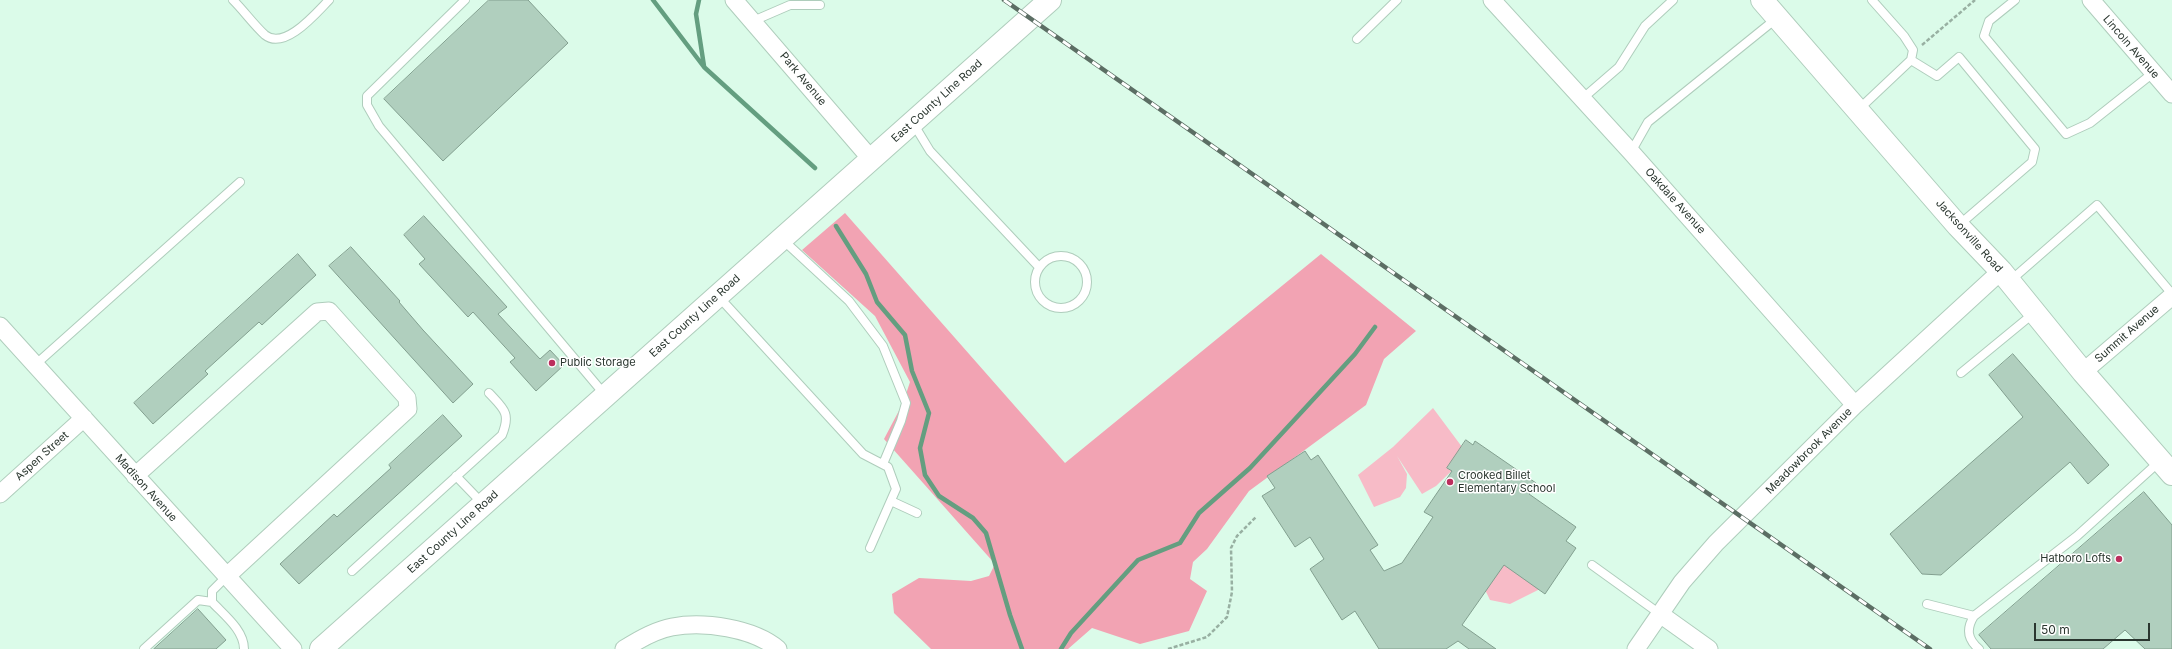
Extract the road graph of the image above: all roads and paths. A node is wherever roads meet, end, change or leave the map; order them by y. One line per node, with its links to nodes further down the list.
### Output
1 (233, 0): 2 (lane)
2 (329, 0)
3 (465, 0): 40 (lane)
4 (734, 0): 16 (street, Park Avenue)
5 (1050, 0): 24 (main road, East County Line Road)
6 (1397, 0): 17 (lane)
7 (1492, 0): 22 (street, Oakdale Avenue)
8 (1673, 0): 22 (lane)
9 (1762, 0): 15 (main road, Jacksonville Road)
10 (1872, 0): 18 (lane)
11 (1975, 0): 18 (path)
12 (2015, 0): 20 (lane)
13 (2091, 0): 20 (street, Lincoln Avenue)
14 (820, 5): 16 (lane)
15 (1777, 17): 23 (main road, Jacksonville Road); 25 (lane)
16 (753, 21): 26 (street, Park Avenue)
17 (1357, 39)
18 (1913, 50): 19 (lane)
19 (1911, 60): 23 (lane); 28 (lane)
20 (2153, 73): 21 (street, Lincoln Avenue)
21 (2172, 94)
22 (1582, 99): 25 (street, Oakdale Avenue)
23 (1858, 110): 28 (main road, Jacksonville Road)
24 (913, 122): 26 (main road, East County Line Road); 30 (lane)
25 (1631, 152): 41 (street, Oakdale Avenue)
26 (871, 159): 29 (main road, East County Line Road)
27 (240, 182): 36 (lane)
28 (1958, 226): 31 (main road, Jacksonville Road)
29 (781, 239): 33 (main road, East County Line Road); 43 (lane)
30 (1039, 267): 30 (lane)
31 (2005, 276): 32 (lane); 34 (main road, Jacksonville Road); 41 (street, Meadowbrook Avenue)
32 (2172, 295): 37 (street, Summit Avenue)
33 (718, 296): 40 (main road, East County Line Road); 43 (lane)
34 (2034, 313): 37 (main road, Jacksonville Road); 38 (lane)
35 (0, 326): 36 (street, Madison Avenue)
36 (35, 365): 42 (street, Madison Avenue)
37 (2083, 372): 44 (main road, Jacksonville Road)
38 (1961, 373)
39 (489, 393): 46 (lane)
40 (605, 396): 49 (main road, East County Line Road)
41 (1855, 405): 58 (street, Meadowbrook Avenue)
42 (84, 418): 45 (street, Madison Avenue); 47 (street, Aspen Street)
43 (883, 464): 48 (lane)
44 (2166, 467): 59 (lane)
45 (135, 476): 55 (street, Madison Avenue); 55 (street)
46 (456, 476): 49 (lane); 54 (lane)
47 (0, 494)
48 (891, 501): 50 (lane); 52 (lane)
49 (483, 504): 63 (main road, East County Line Road)
50 (917, 512)
51 (1256, 517): 66 (path)
52 (870, 548)
53 (1592, 565): 58 (lane)
54 (352, 571)
55 (227, 576): 56 (lane); 62 (street, Madison Avenue)
56 (212, 602): 60 (lane); 61 (lane)
57 (1927, 604): 59 (lane)
58 (1660, 614): 67 (street, Meadowbrook Avenue); 68 (street)
59 (1974, 616): 69 (lane)
60 (144, 649)
61 (244, 649)
62 (292, 649)
63 (321, 649)
64 (624, 649): 65 (street)
65 (778, 649)
66 (1168, 649)
67 (1636, 649)
68 (1710, 649)
69 (1979, 649)

